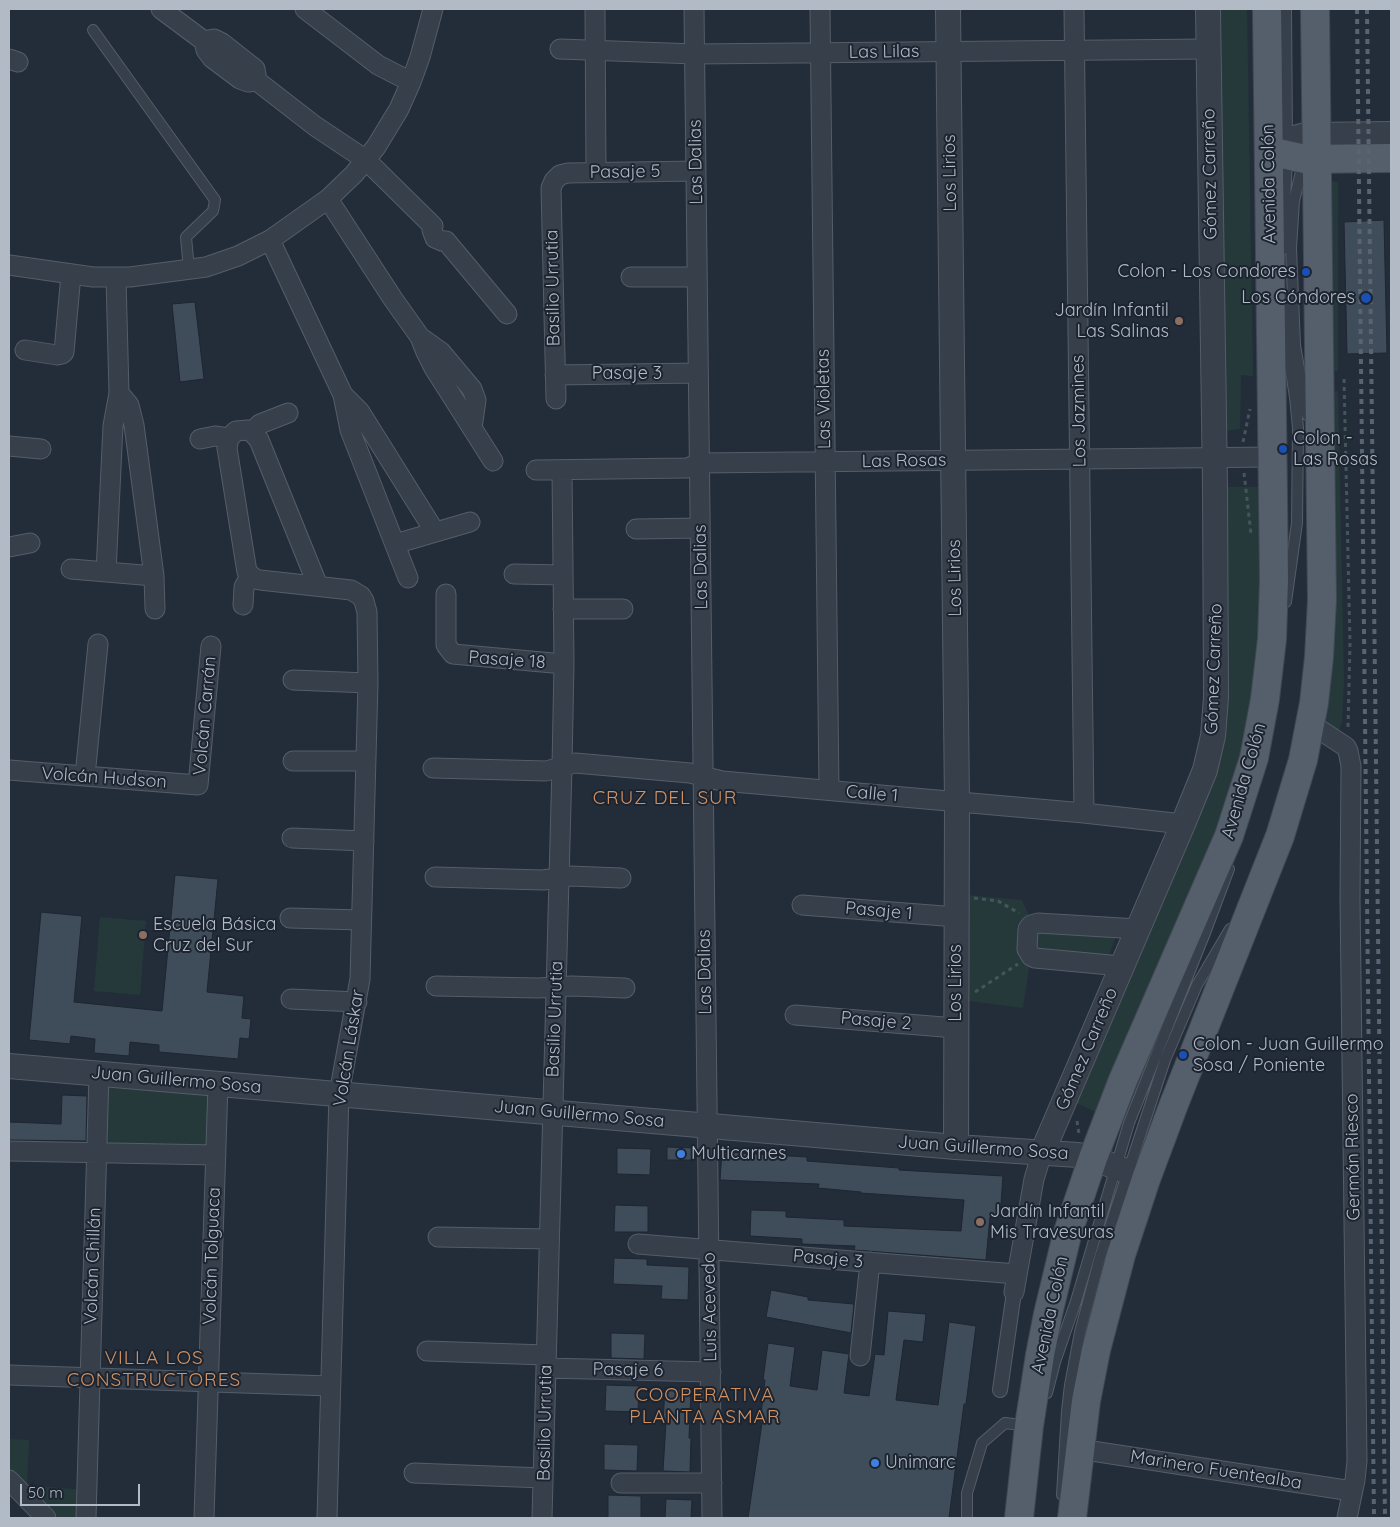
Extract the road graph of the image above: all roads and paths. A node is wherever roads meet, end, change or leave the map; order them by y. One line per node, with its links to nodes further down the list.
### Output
1 (161, 9): 25 (street)
2 (305, 9): 21 (street)
3 (433, 9): 21 (street)
4 (595, 9): 16 (street)
5 (694, 9): 20 (street, Las Dalias)
6 (820, 9): 19 (street, Las Violetas)
7 (948, 9): 18 (street, Los Lirios)
8 (1074, 9): 17 (street, Los Jazmines)
9 (1208, 9): 15 (street, Gómez Carreño)
10 (1267, 9): 23 (main road, Avenida Colón)
11 (1286, 9): 23 (lane)
12 (1315, 9): 23 (main road, Avenida Colón)
13 (93, 30): 32 (lane)
14 (560, 49): 16 (street, Las Lilas)
15 (1209, 49): 17 (street, Las Lilas); 54 (street, Gómez Carreño)
16 (596, 50): 20 (street, Las Lilas); 27 (street)
17 (1075, 50): 18 (street, Las Lilas); 55 (street, Los Jazmines)
18 (949, 51): 19 (street, Las Lilas); 56 (street, Los Lirios)
19 (821, 53): 20 (street, Las Lilas); 58 (street, Las Violetas)
20 (695, 54): 26 (street, Las Dalias)
21 (411, 82): 25 (street)
22 (1391, 134): 23 (street)
23 (1297, 150): 24 (main road); 53 (main road, Avenida Colón); 60 (lane); 84 (lane); 91 (main road, Avenida Colón)
24 (1391, 158)
25 (366, 160): 29 (street); 37 (street)
26 (696, 171): 27 (street, Pasaje 5); 34 (street, Las Dalias)
27 (596, 172): 28 (street, Pasaje 5)
28 (556, 178): 39 (street, Basilio Urrutia)
29 (328, 199): 30 (street); 57 (street)
30 (270, 240): 32 (street); 43 (street)
31 (9, 265): 33 (street)
32 (189, 270): 36 (street)
33 (71, 274): 36 (street); 38 (street)
34 (697, 276): 35 (street); 40 (street, Las Dalias)
35 (631, 277)
36 (116, 278): 42 (street)
37 (507, 314)
38 (25, 350)
39 (555, 374): 40 (street, Pasaje 3); 44 (street, Basilio Urrutia)
40 (698, 374): 59 (street, Las Dalias)
41 (1344, 379): 90 (path)
42 (119, 393): 72 (street); 75 (street)
43 (343, 395): 66 (street); 69 (street)
44 (556, 399)
45 (1251, 404): 52 (path)
46 (288, 413): 47 (street)
47 (252, 432): 48 (street); 78 (street)
48 (229, 438): 49 (street); 76 (street)
49 (200, 439)
50 (9, 446): 51 (street)
51 (41, 449)
52 (1243, 457): 53 (street, Las Rosas); 54 (street, Las Rosas); 67 (path)
53 (1273, 457): 138 (main road, Avenida Colón)
54 (1215, 458): 55 (street, Las Rosas); 103 (street, Gómez Carreño)
55 (1080, 459): 56 (street, Las Rosas); 102 (street, Los Jazmines)
56 (953, 460): 58 (street, Las Rosas); 101 (street, Los Lirios)
57 (493, 461)
58 (825, 462): 59 (street, Las Rosas); 100 (street, Las Violetas)
59 (700, 463): 62 (street, Las Rosas); 64 (street, Las Dalias)
60 (1308, 464)
61 (536, 470): 62 (street, Las Rosas)
62 (562, 470): 74 (street, Basilio Urrutia)
63 (470, 522): 66 (street)
64 (700, 528): 65 (street); 98 (street, Las Dalias)
65 (636, 529)
66 (435, 532): 69 (street)
67 (1251, 538)
68 (30, 543): 70 (street)
69 (395, 544): 77 (street)
70 (9, 547)
71 (71, 569): 72 (street)
72 (106, 572): 75 (street)
73 (514, 574): 74 (street)
74 (563, 575): 83 (street, Basilio Urrutia)
75 (154, 576): 81 (street)
76 (250, 576): 78 (street); 80 (street)
77 (408, 578)
78 (318, 586): 89 (street, Volcán Láskar)
79 (446, 594): 87 (street, Pasaje 18)
80 (244, 605)
81 (155, 608)
82 (623, 608): 83 (street)
83 (563, 609): 87 (street, Basilio Urrutia)
84 (1285, 614)
85 (98, 644): 97 (street)
86 (211, 646): 99 (street, Volcán Carrán)
87 (564, 664): 94 (street, Basilio Urrutia)
88 (293, 680): 89 (street)
89 (368, 683): 93 (street, Volcán Láskar)
90 (1349, 718)
91 (1311, 724): 138 (main road, Avenida Colón); 162 (street, Germán Riesco)
92 (293, 761): 93 (street)
93 (366, 762): 105 (street, Volcán Láskar)
94 (562, 766): 95 (street, Calle 1); 98 (street, Calle 1); 108 (street, Basilio Urrutia)
95 (433, 768)
96 (9, 770): 97 (street, Volcán Hudson)
97 (85, 776): 99 (street, Volcán Hudson)
98 (703, 776): 100 (street, Calle 1); 132 (street, Las Dalias)
99 (198, 785)
100 (829, 790): 101 (street, Calle 1)
101 (957, 801): 102 (street, Calle 1); 111 (street, Los Lirios)
102 (1084, 813): 103 (street, Calle 1)
103 (1183, 824): 115 (street, Gómez Carreño)
104 (292, 838): 105 (street)
105 (364, 841): 114 (street, Volcán Láskar)
106 (1233, 859): 138 (lane)
107 (435, 877): 108 (street)
108 (559, 878): 109 (street); 119 (street, Basilio Urrutia)
109 (621, 878)
110 (802, 905): 111 (street, Pasaje 1)
111 (956, 907): 116 (path); 123 (street, Los Lirios)
112 (1236, 917): 138 (lane)
113 (290, 918): 114 (street)
114 (361, 920): 122 (street, Volcán Láskar)
115 (1138, 929): 116 (street); 117 (street, Gómez Carreño)
116 (1030, 940): 117 (street); 123 (path)
117 (1121, 966): 136 (street, Gómez Carreño)
118 (436, 986): 119 (street)
119 (556, 987): 120 (street); 130 (street, Basilio Urrutia)
120 (626, 988)
121 (291, 999): 122 (street)
122 (357, 1002): 129 (street, Volcán Láskar)
123 (956, 1004): 125 (street, Los Lirios)
124 (795, 1015): 125 (street, Pasaje 2)
125 (956, 1028): 133 (street, Los Lirios)
126 (9, 1066): 127 (street, Juan Guillermo Sosa)
127 (99, 1074): 128 (street, Juan Guillermo Sosa); 135 (street, Volcán Chillán)
128 (218, 1084): 129 (street, Juan Guillermo Sosa); 137 (street, Volcán Tolguaca)
129 (339, 1094): 130 (street, Juan Guillermo Sosa); 152 (street, Volcán Láskar)
130 (552, 1112): 132 (street, Juan Guillermo Sosa); 140 (street, Basilio Urrutia)
131 (1076, 1114): 138 (path)
132 (707, 1125): 133 (street, Juan Guillermo Sosa); 142 (street, Luis Acevedo)
133 (956, 1147): 136 (street, Juan Guillermo Sosa)
134 (9, 1152): 135 (street)
135 (96, 1153): 137 (street); 150 (street, Volcán Chillán)
136 (1042, 1153): 138 (street, Juan Guillermo Sosa); 144 (street, Gómez Carreño)
137 (216, 1155): 151 (street, Volcán Tolguaca)
138 (1112, 1166): 154 (lane); 155 (main road, Avenida Colón); 156 (main road, Avenida Colón); 163 (lane)
139 (438, 1237): 140 (street)
140 (549, 1239): 147 (street, Basilio Urrutia)
141 (638, 1244): 142 (street, Pasaje 3)
142 (709, 1249): 143 (street, Pasaje 3); 148 (street, Luis Acevedo)
143 (870, 1262): 144 (street, Pasaje 3); 146 (street)
144 (1016, 1283): 153 (street)
145 (426, 1351): 147 (street, Pasaje 6)
146 (860, 1356)
147 (546, 1362): 148 (street, Pasaje 6); 158 (street, Basilio Urrutia)
148 (711, 1372): 161 (street, Luis Acevedo)
149 (9, 1375): 150 (street)
150 (90, 1378): 151 (street); 165 (street, Volcán Chillán)
151 (208, 1382): 152 (street); 166 (street, Volcán Tolguaca)
152 (330, 1386): 167 (street, Volcán Láskar)
153 (1000, 1390)
154 (1045, 1402)
155 (1029, 1426): 170 (lane); 171 (main road, Avenida Colón)
156 (1080, 1450): 162 (street, Marinero Fuentealba); 163 (main road, Avenida Colón)
157 (414, 1473): 158 (street)
158 (543, 1478): 168 (street, Basilio Urrutia)
159 (9, 1480): 164 (street)
160 (621, 1483): 161 (street)
161 (712, 1483): 169 (street, Luis Acevedo)
162 (1352, 1491): 172 (street, Germán Riesco)
163 (1066, 1512)
164 (46, 1518)
165 (86, 1518)
166 (204, 1518)
167 (327, 1518)
168 (542, 1518)
169 (712, 1518)
170 (967, 1518)
171 (1019, 1518)
172 (1347, 1518)

